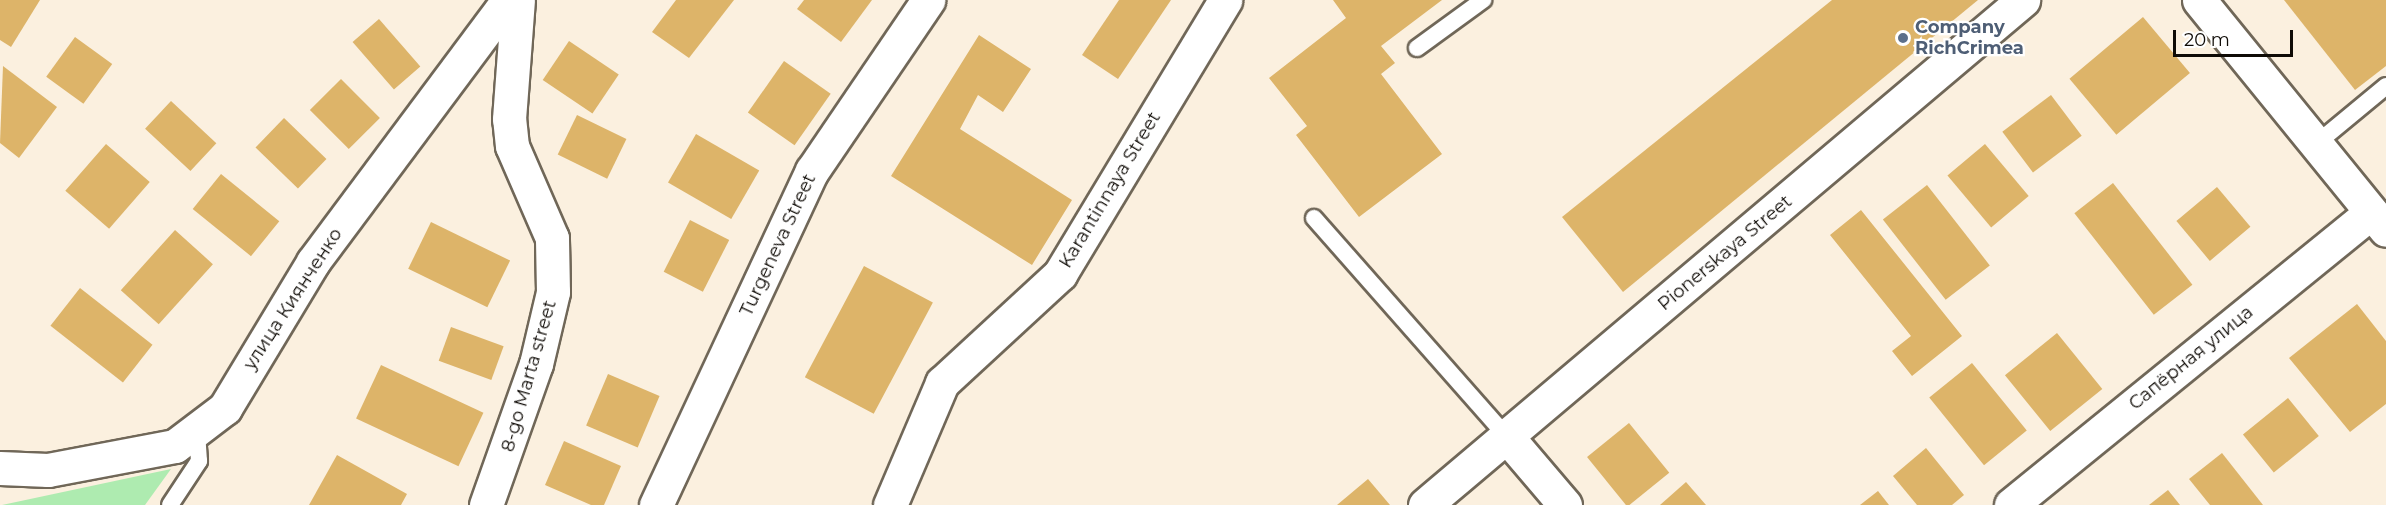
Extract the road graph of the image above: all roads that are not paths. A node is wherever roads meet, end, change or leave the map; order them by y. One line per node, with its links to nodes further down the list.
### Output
1 (508, 0): 13 (street, улица Киянченко)
2 (518, 0): 17 (street, 8-go Marta street)
3 (928, 0): 18 (street, Turgeneva Street)
4 (1225, 0): 19 (street, Karantinnaya Street)
5 (1483, 0): 8 (lane)
6 (2023, 0): 14 (street, Pionerskaya Street)
7 (2199, 0): 10 (street)
8 (1417, 48)
9 (2386, 86): 10 (lane)
10 (2316, 144): 12 (street)
11 (1314, 218): 14 (lane)
12 (2379, 221): 22 (street, Сапёрная улица)
13 (197, 429): 15 (street, улица Киянченко); 16 (lane)
14 (1508, 438): 20 (street, Pionerskaya Street); 21 (street)
15 (0, 468)
16 (170, 505)
17 (486, 505)
18 (656, 505)
19 (890, 505)
20 (1425, 505)
21 (1565, 505)
22 (2011, 505)

